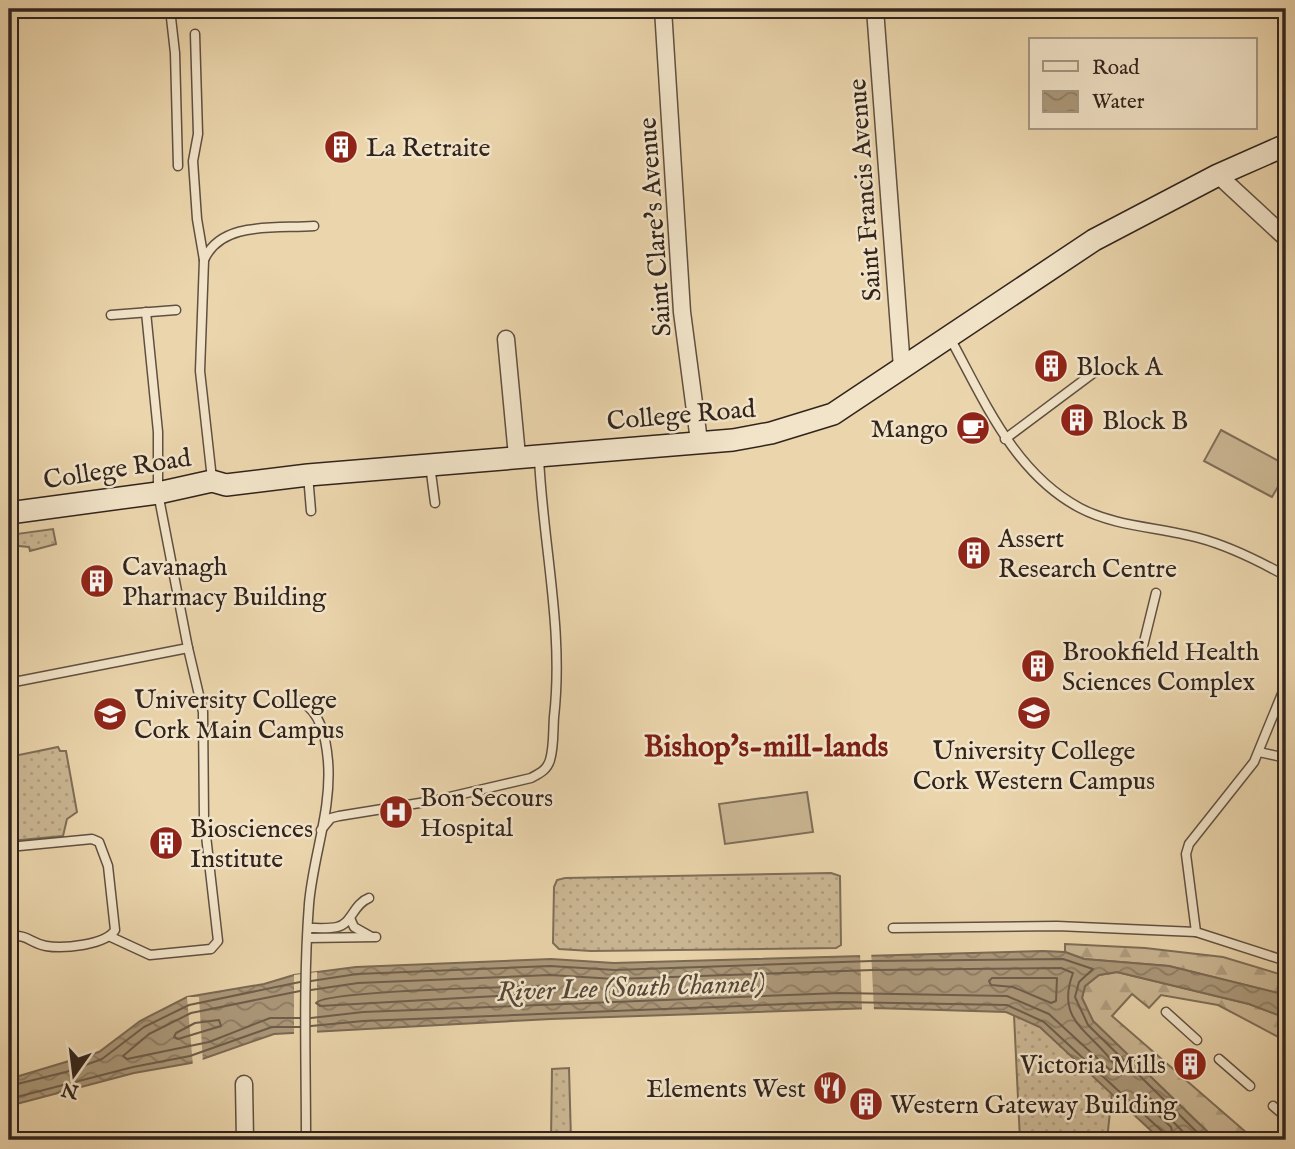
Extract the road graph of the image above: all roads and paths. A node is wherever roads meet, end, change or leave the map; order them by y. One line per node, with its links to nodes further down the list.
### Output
1 (170, 9): 6 (lane)
2 (663, 9): 19 (street, Saint Clare's Avenue)
3 (875, 9): 16 (street, Saint Francis Avenue)
4 (195, 34): 10 (lane)
5 (1286, 145): 7 (street, College Road)
6 (178, 166)
7 (1218, 175): 9 (street); 14 (street, College Road)
8 (314, 226): 10 (lane)
9 (1286, 237)
10 (204, 260): 24 (lane)
11 (176, 310): 12 (lane)
12 (146, 312): 13 (lane); 25 (lane)
13 (110, 315)
14 (950, 338): 16 (street, College Road); 18 (lane)
15 (506, 339): 21 (street)
16 (902, 368): 19 (street, College Road)
17 (1096, 371): 18 (lane)
18 (1005, 439): 29 (lane)
19 (699, 441): 20 (street, College Road)
20 (539, 455): 21 (street, College Road); 38 (lane)
21 (517, 456): 22 (street, College Road)
22 (430, 465): 23 (street, College Road); 26 (lane)
23 (308, 474): 24 (street, College Road); 27 (lane)
24 (212, 481): 25 (street, College Road)
25 (158, 493): 28 (street, College Road); 32 (lane)
26 (435, 503)
27 (311, 511)
28 (9, 513)
29 (1286, 576)
30 (1156, 593): 31 (lane)
31 (1143, 646)
32 (188, 648): 33 (lane); 46 (lane)
33 (9, 683)
34 (1286, 684): 36 (lane)
35 (300, 701): 38 (lane)
36 (1259, 752): 37 (lane); 44 (lane)
37 (1286, 758)
38 (321, 830): 42 (lane)
39 (9, 847): 46 (lane)
40 (369, 898): 41 (lane)
41 (350, 918): 42 (lane); 47 (lane)
42 (308, 928): 47 (lane)
43 (893, 928): 44 (lane)
44 (1196, 932): 48 (lane)
45 (9, 936): 46 (lane)
46 (111, 937)
47 (308, 938): 57 (lane)
48 (1286, 961)
49 (1166, 1012): 50 (lane)
50 (1197, 1040)
51 (1219, 1059): 53 (lane)
52 (244, 1084): 56 (street)
53 (1250, 1086)
54 (1273, 1106): 55 (lane)
55 (1286, 1117)
56 (245, 1140)
57 (306, 1140)

